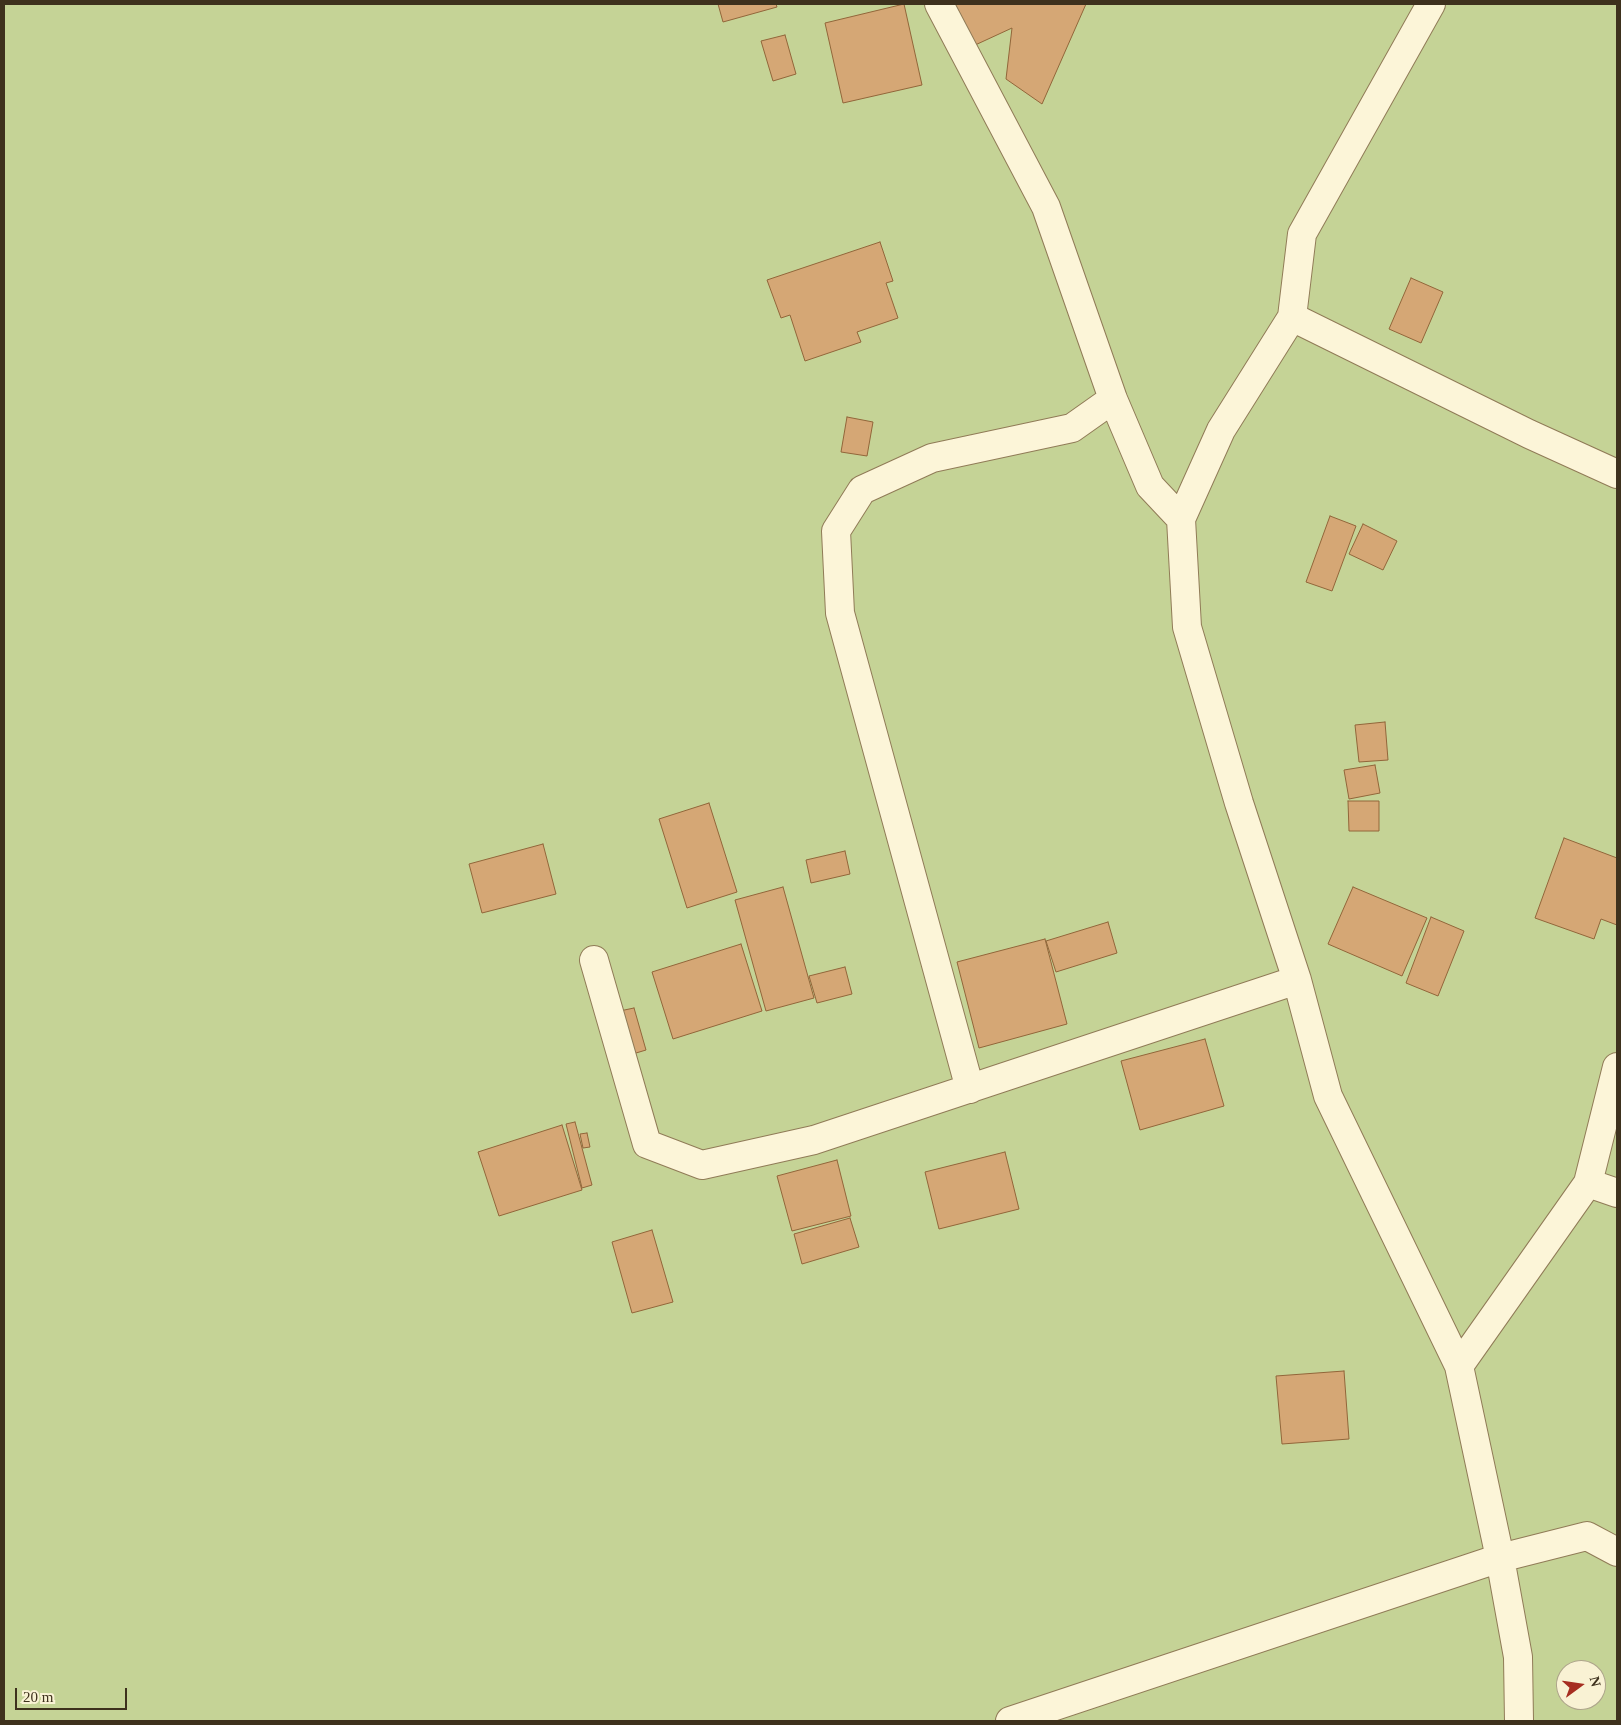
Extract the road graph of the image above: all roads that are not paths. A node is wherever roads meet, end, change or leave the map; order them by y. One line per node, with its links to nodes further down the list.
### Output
1 (940, 4): 4 (street)
2 (1431, 4): 3 (street)
3 (1292, 317): 5 (street); 6 (street)
4 (1113, 399): 6 (street); 10 (street)
5 (1617, 474)
6 (1181, 519): 8 (street)
7 (594, 960): 10 (street)
8 (1297, 980): 10 (street); 13 (street)
9 (1617, 1067): 11 (street)
10 (970, 1089)
11 (1588, 1183): 12 (street); 13 (street)
12 (1617, 1193)
13 (1459, 1366): 15 (street)
14 (1617, 1552): 15 (street)
15 (1500, 1558): 16 (street); 17 (street)
16 (1010, 1721)
17 (1519, 1721)

